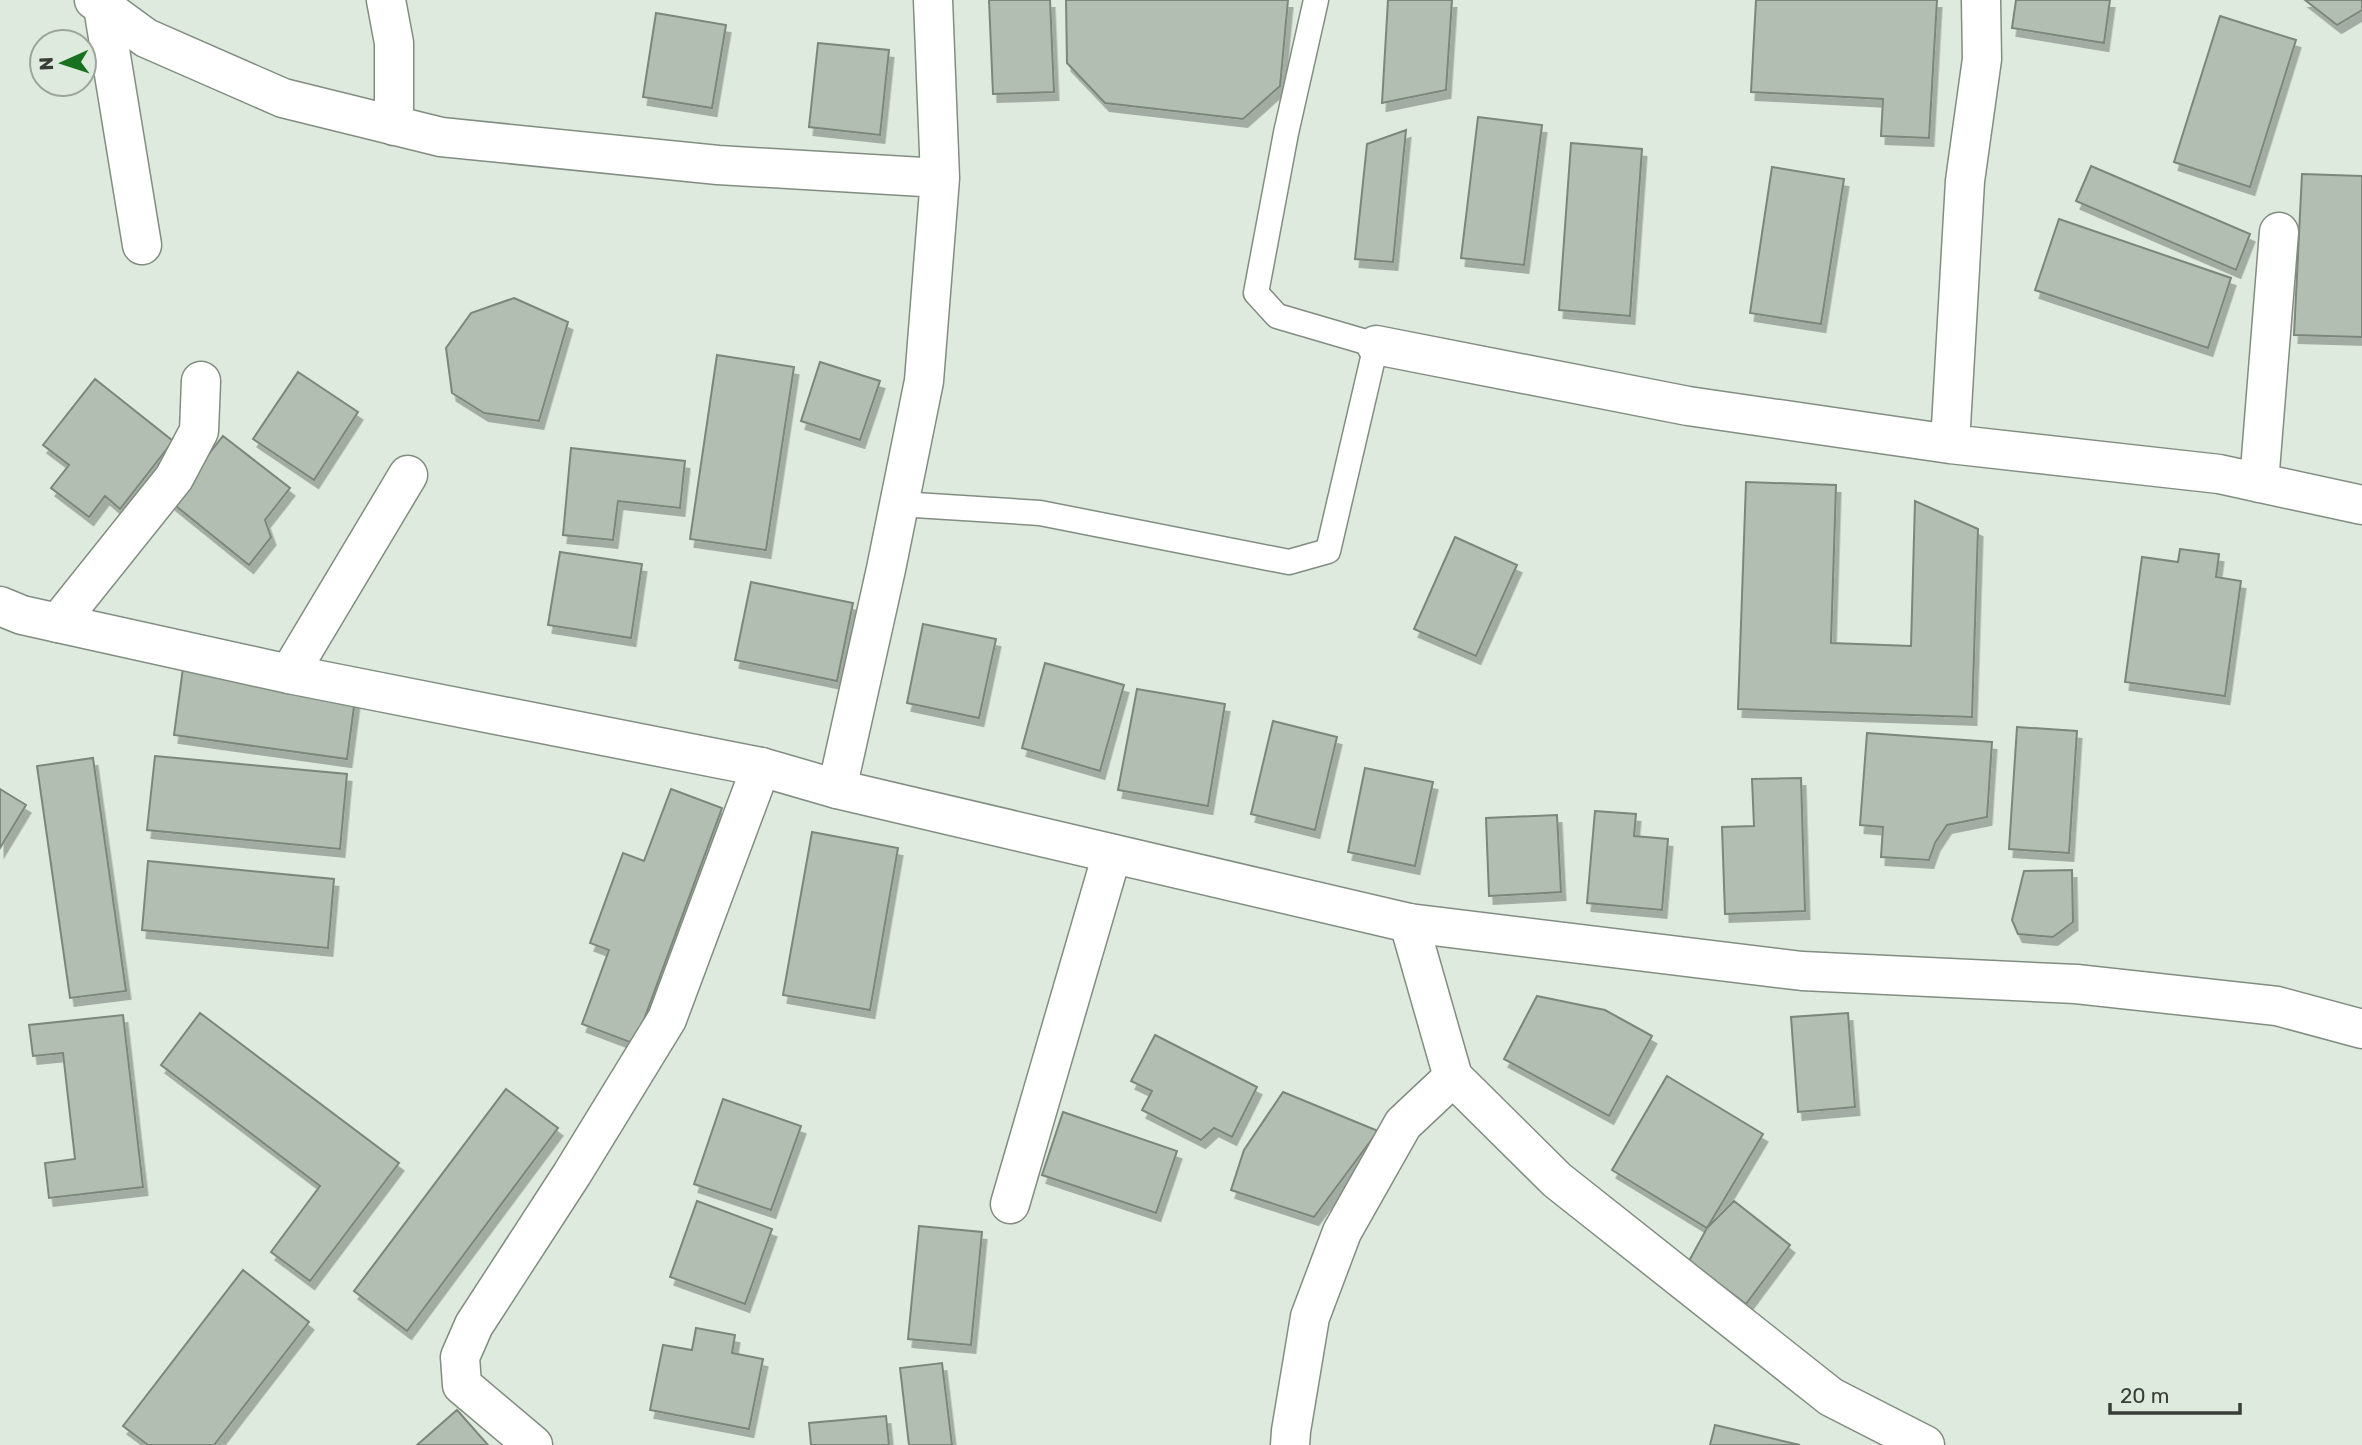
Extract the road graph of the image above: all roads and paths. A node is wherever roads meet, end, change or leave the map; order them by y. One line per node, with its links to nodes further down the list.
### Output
1 (386, 0): 6 (street)
2 (933, 0): 7 (street)
3 (1316, 0): 10 (lane)
4 (1981, 0): 12 (street)
5 (99, 4): 6 (street); 9 (street)
6 (394, 126): 7 (street)
7 (940, 178): 15 (street)
8 (2279, 232): 14 (street)
9 (142, 245)
10 (1376, 345): 12 (street); 15 (lane)
11 (201, 381): 18 (street)
12 (1950, 444): 14 (street)
13 (408, 475): 19 (street)
14 (2259, 483): 16 (street)
15 (899, 504): 21 (street)
16 (2362, 505)
17 (0, 606): 18 (street)
18 (58, 623): 19 (street)
19 (289, 674): 20 (street)
20 (761, 767): 21 (street); 27 (street)
21 (836, 789): 22 (street)
22 (1112, 854): 23 (street); 26 (street)
23 (1409, 923): 24 (street); 25 (street)
24 (2362, 1029)
25 (1453, 1077): 28 (street); 29 (street)
26 (1010, 1204)
27 (533, 1445)
28 (1290, 1445)
29 (1925, 1445)

